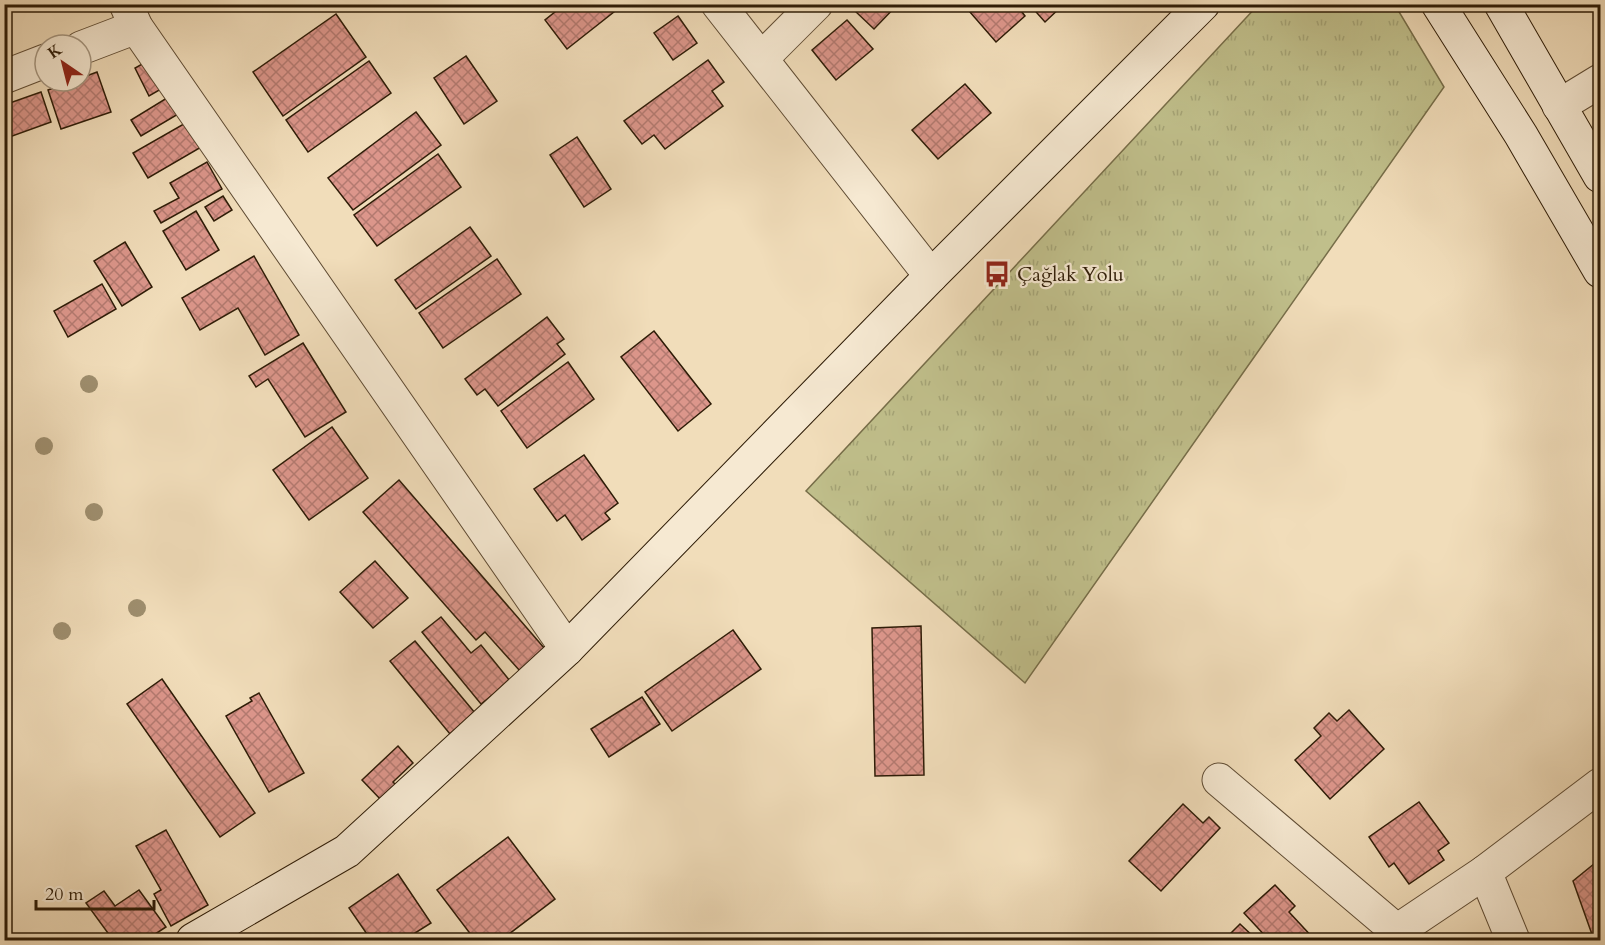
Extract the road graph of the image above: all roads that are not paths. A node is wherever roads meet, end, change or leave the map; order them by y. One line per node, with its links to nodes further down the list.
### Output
1 (718, 4): 8 (street)
2 (816, 4): 8 (street)
3 (1203, 4): 15 (street)
4 (1438, 4): 14 (street)
5 (1501, 4): 12 (street)
6 (131, 16): 7 (street); 16 (street)
7 (93, 40)
8 (762, 58): 15 (street)
9 (33, 66): 10 (street)
10 (4, 77)
11 (1600, 81): 12 (street)
12 (1559, 106): 13 (street)
13 (1600, 176)
14 (1600, 271)
15 (931, 276): 16 (street)
16 (567, 648): 20 (street)
17 (1219, 780): 19 (street)
18 (1600, 785): 19 (street)
19 (1485, 872): 21 (street)
20 (200, 939)
21 (1513, 940)

